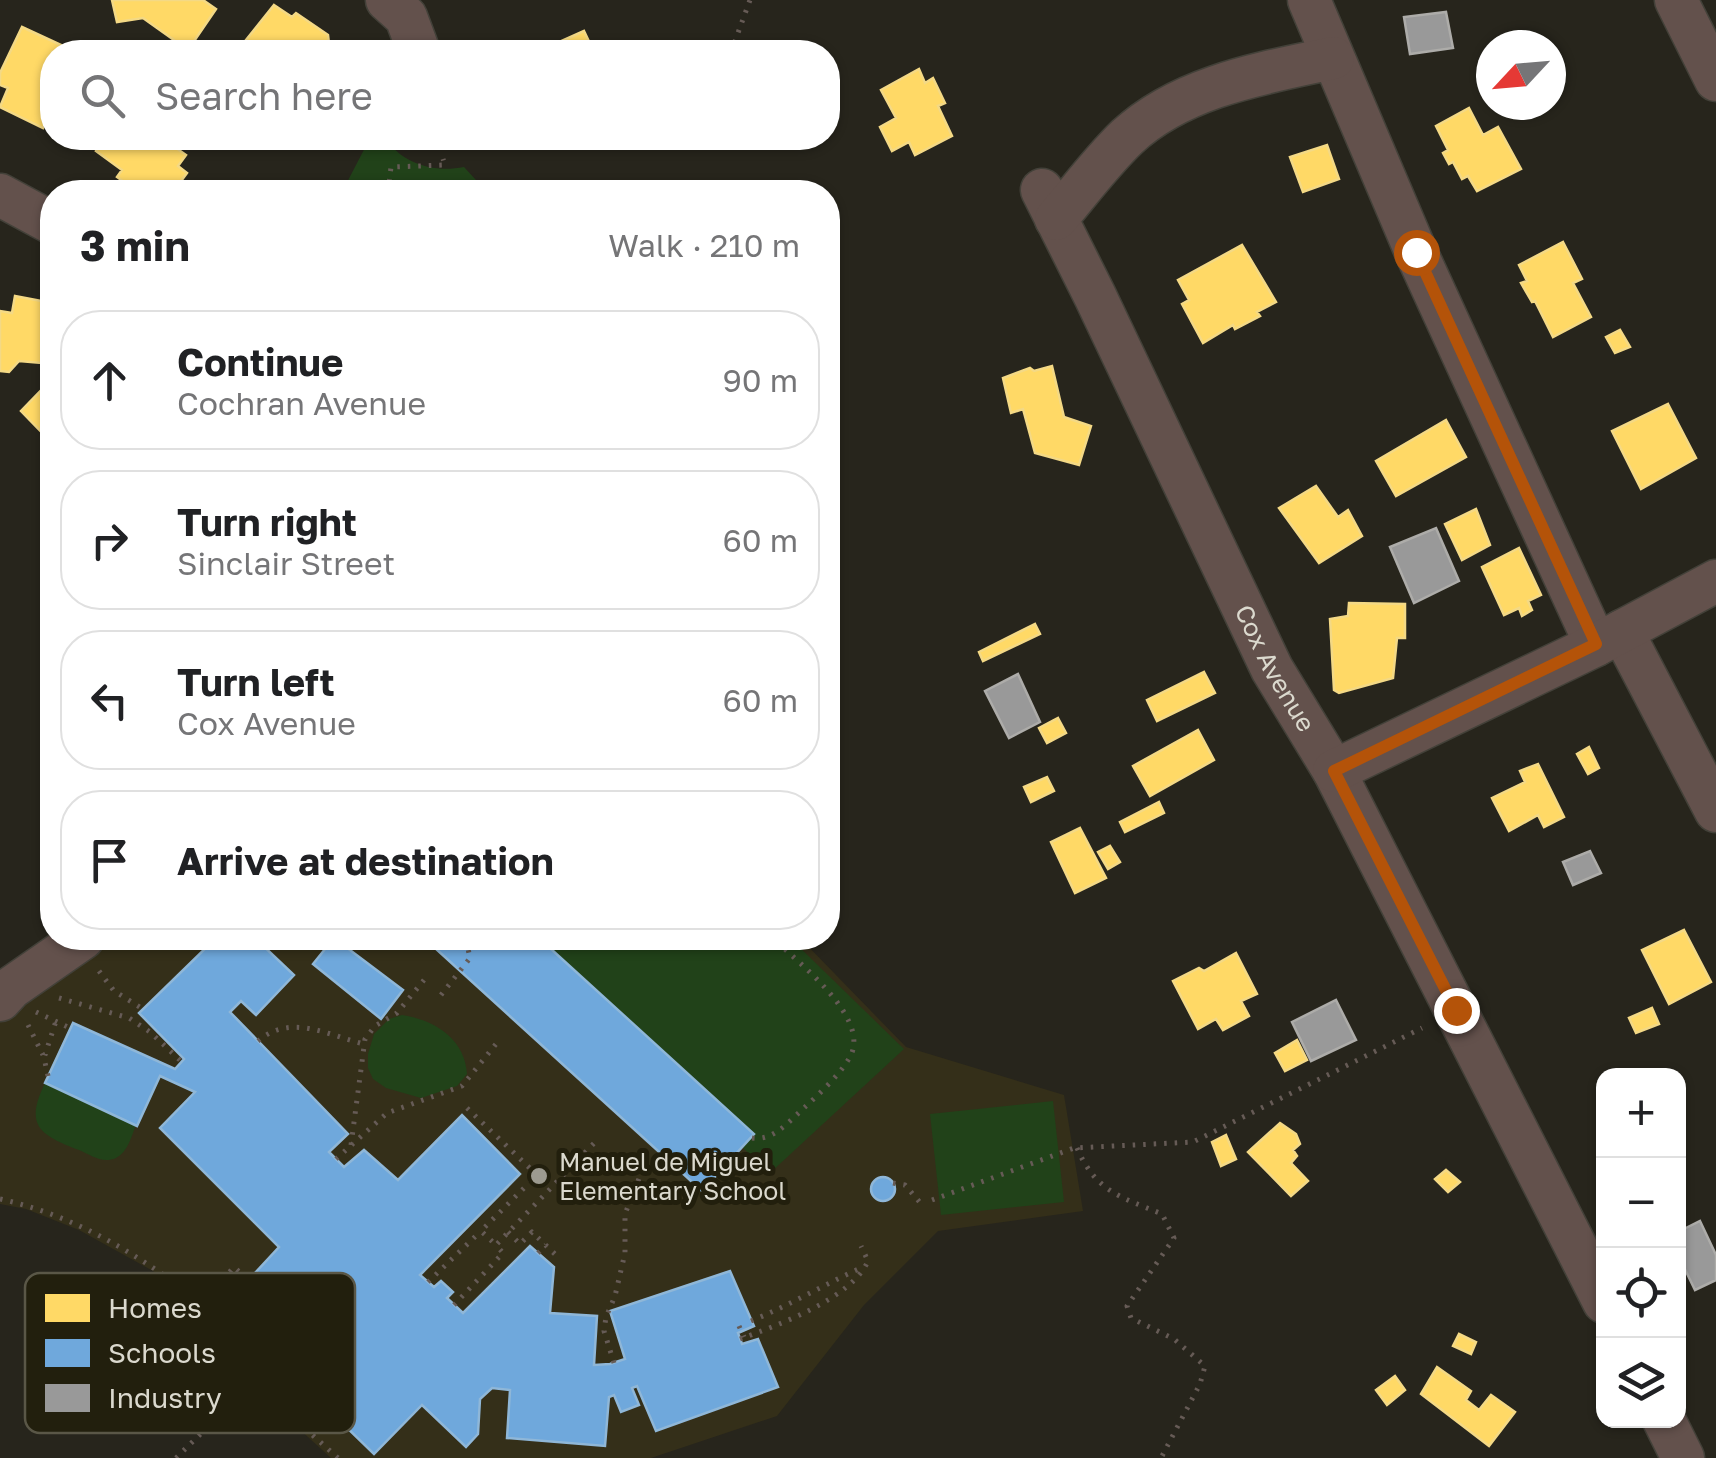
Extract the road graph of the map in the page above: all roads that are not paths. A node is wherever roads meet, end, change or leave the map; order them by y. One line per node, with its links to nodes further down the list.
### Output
1 (387, 0): 4 (street)
2 (1309, 0): 5 (street)
3 (1676, 0): 6 (street)
4 (415, 40)
5 (1333, 58): 10 (street); 11 (street, Cox Avenue)
6 (1716, 80)
7 (0, 195): 8 (street)
8 (40, 216)
9 (1716, 580): 10 (street)
10 (1610, 638): 11 (street); 12 (street)
11 (1334, 771): 15 (street, Cox Avenue)
12 (1716, 811)
13 (88, 950): 14 (street)
14 (21, 1010)
15 (1596, 1286)
16 (1668, 1428): 17 (street)
17 (1683, 1458)

